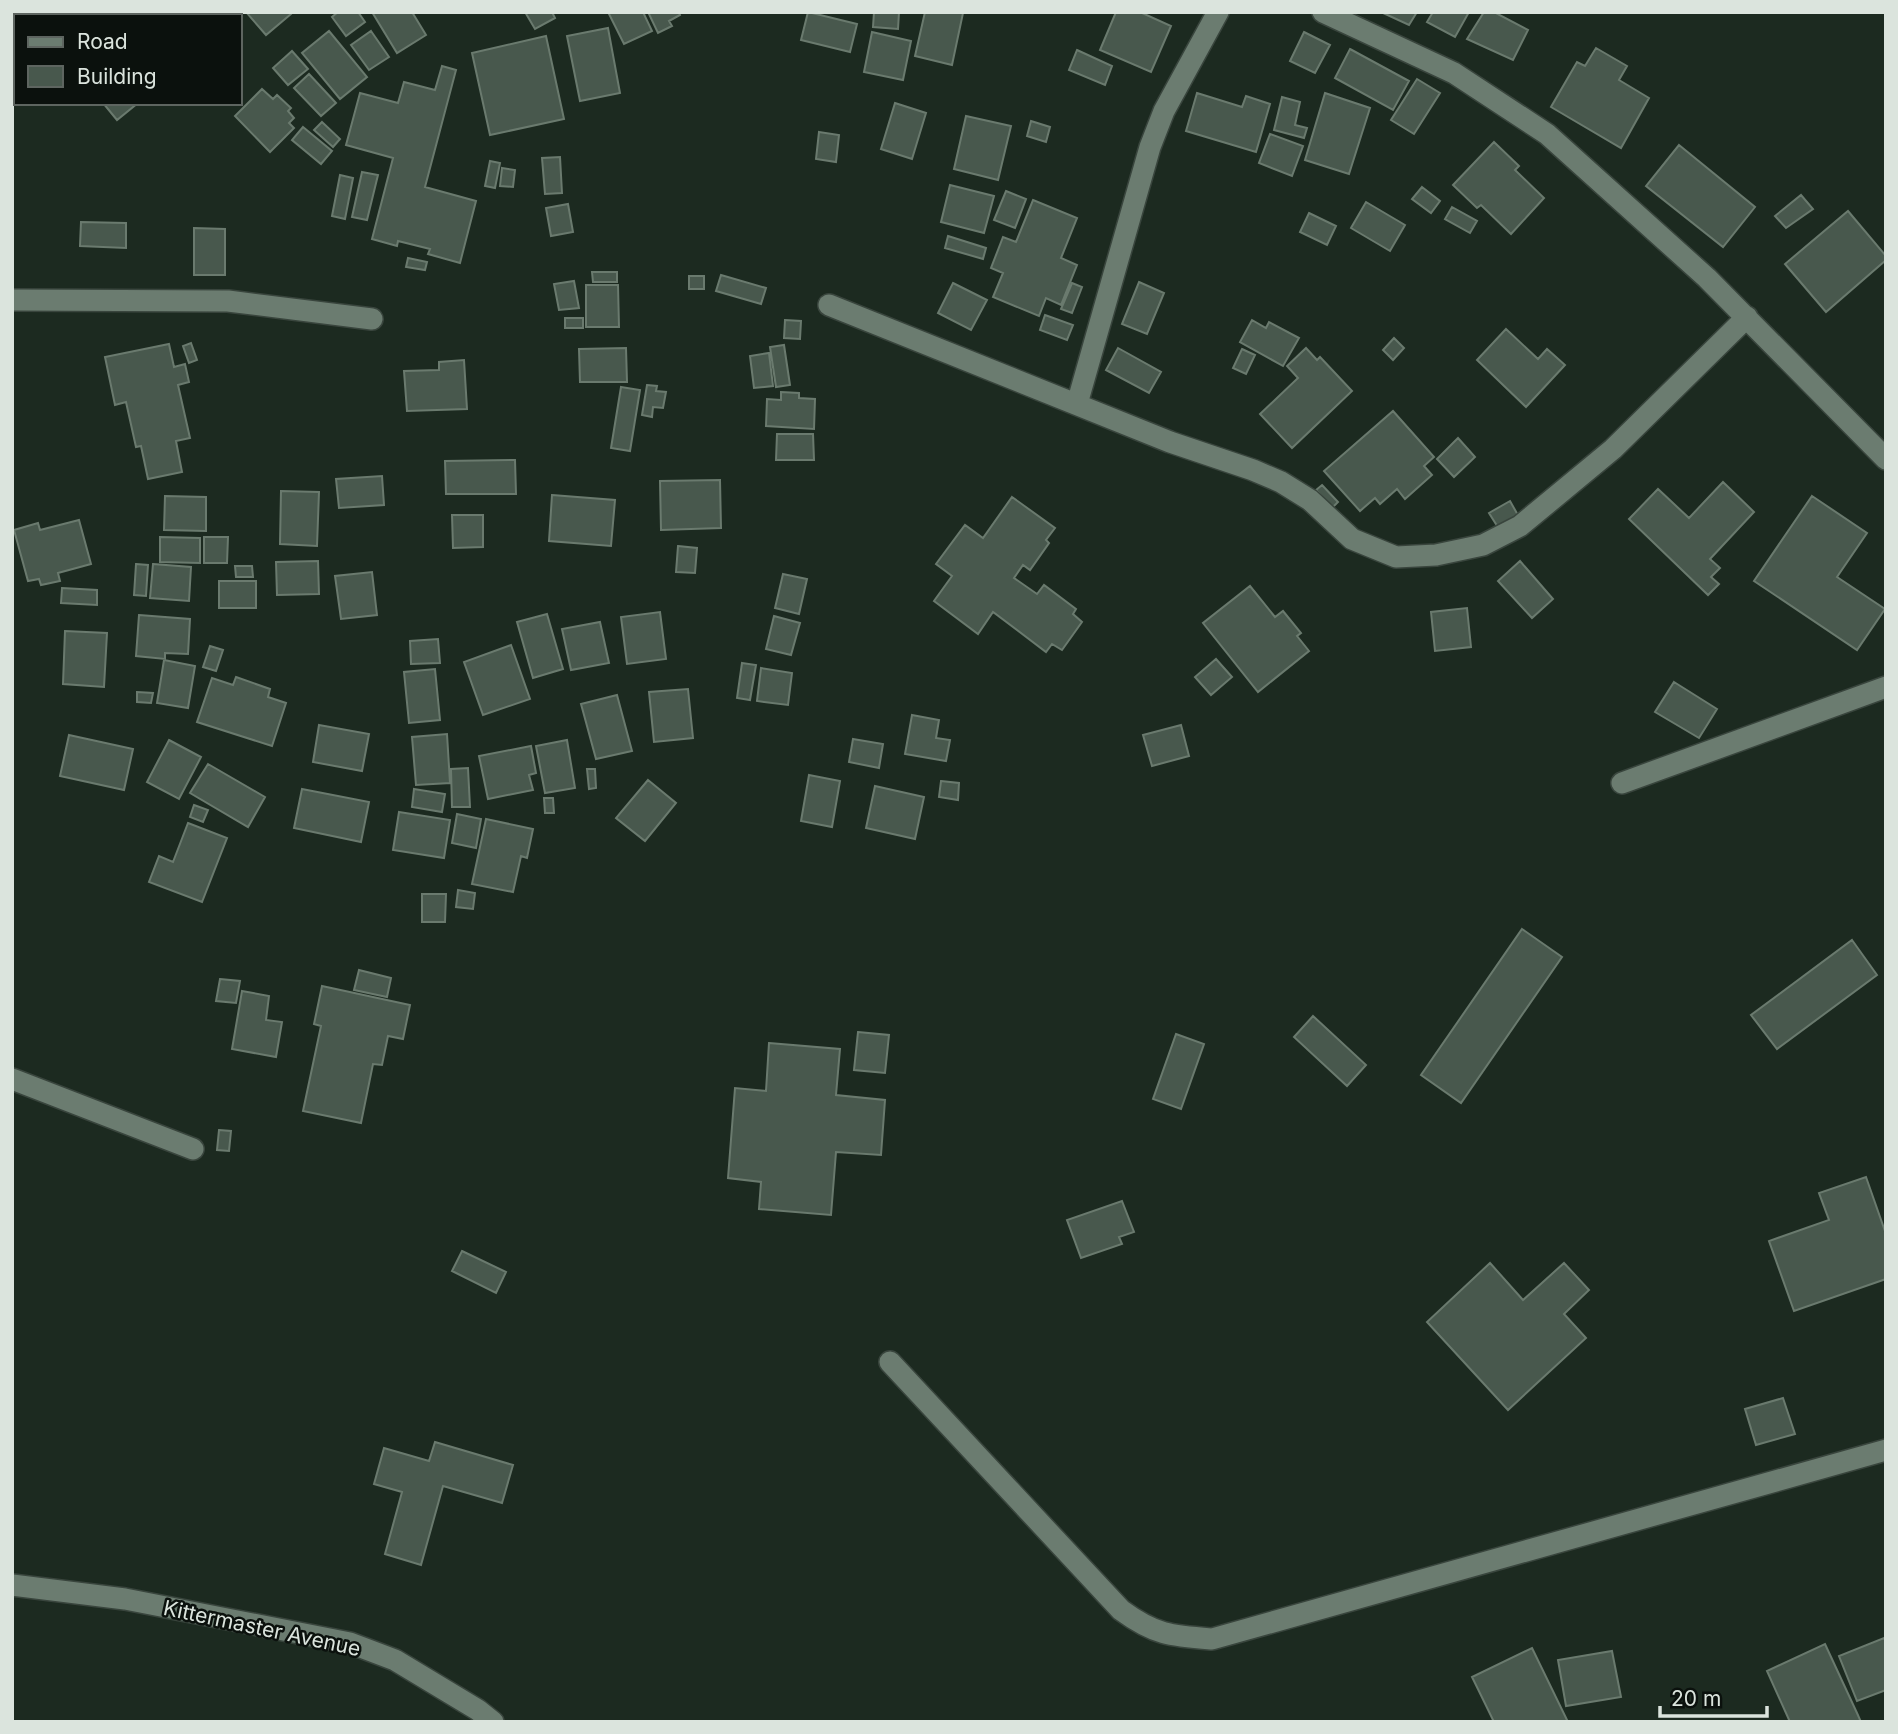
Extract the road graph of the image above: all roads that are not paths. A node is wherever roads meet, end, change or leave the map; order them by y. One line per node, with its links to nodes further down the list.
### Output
1 (1218, 12): 7 (street)
2 (1324, 12): 5 (street)
3 (12, 300): 6 (street)
4 (829, 305): 7 (street)
5 (1747, 317): 7 (street); 8 (street)
6 (372, 319)
7 (1077, 404)
8 (1886, 459)
9 (1886, 687): 10 (street)
10 (1622, 783)
11 (12, 1079): 12 (street)
12 (193, 1149)
13 (890, 1363): 14 (street)
14 (1886, 1450)
15 (12, 1585): 16 (street, Kittermaster Avenue)
16 (493, 1722)

